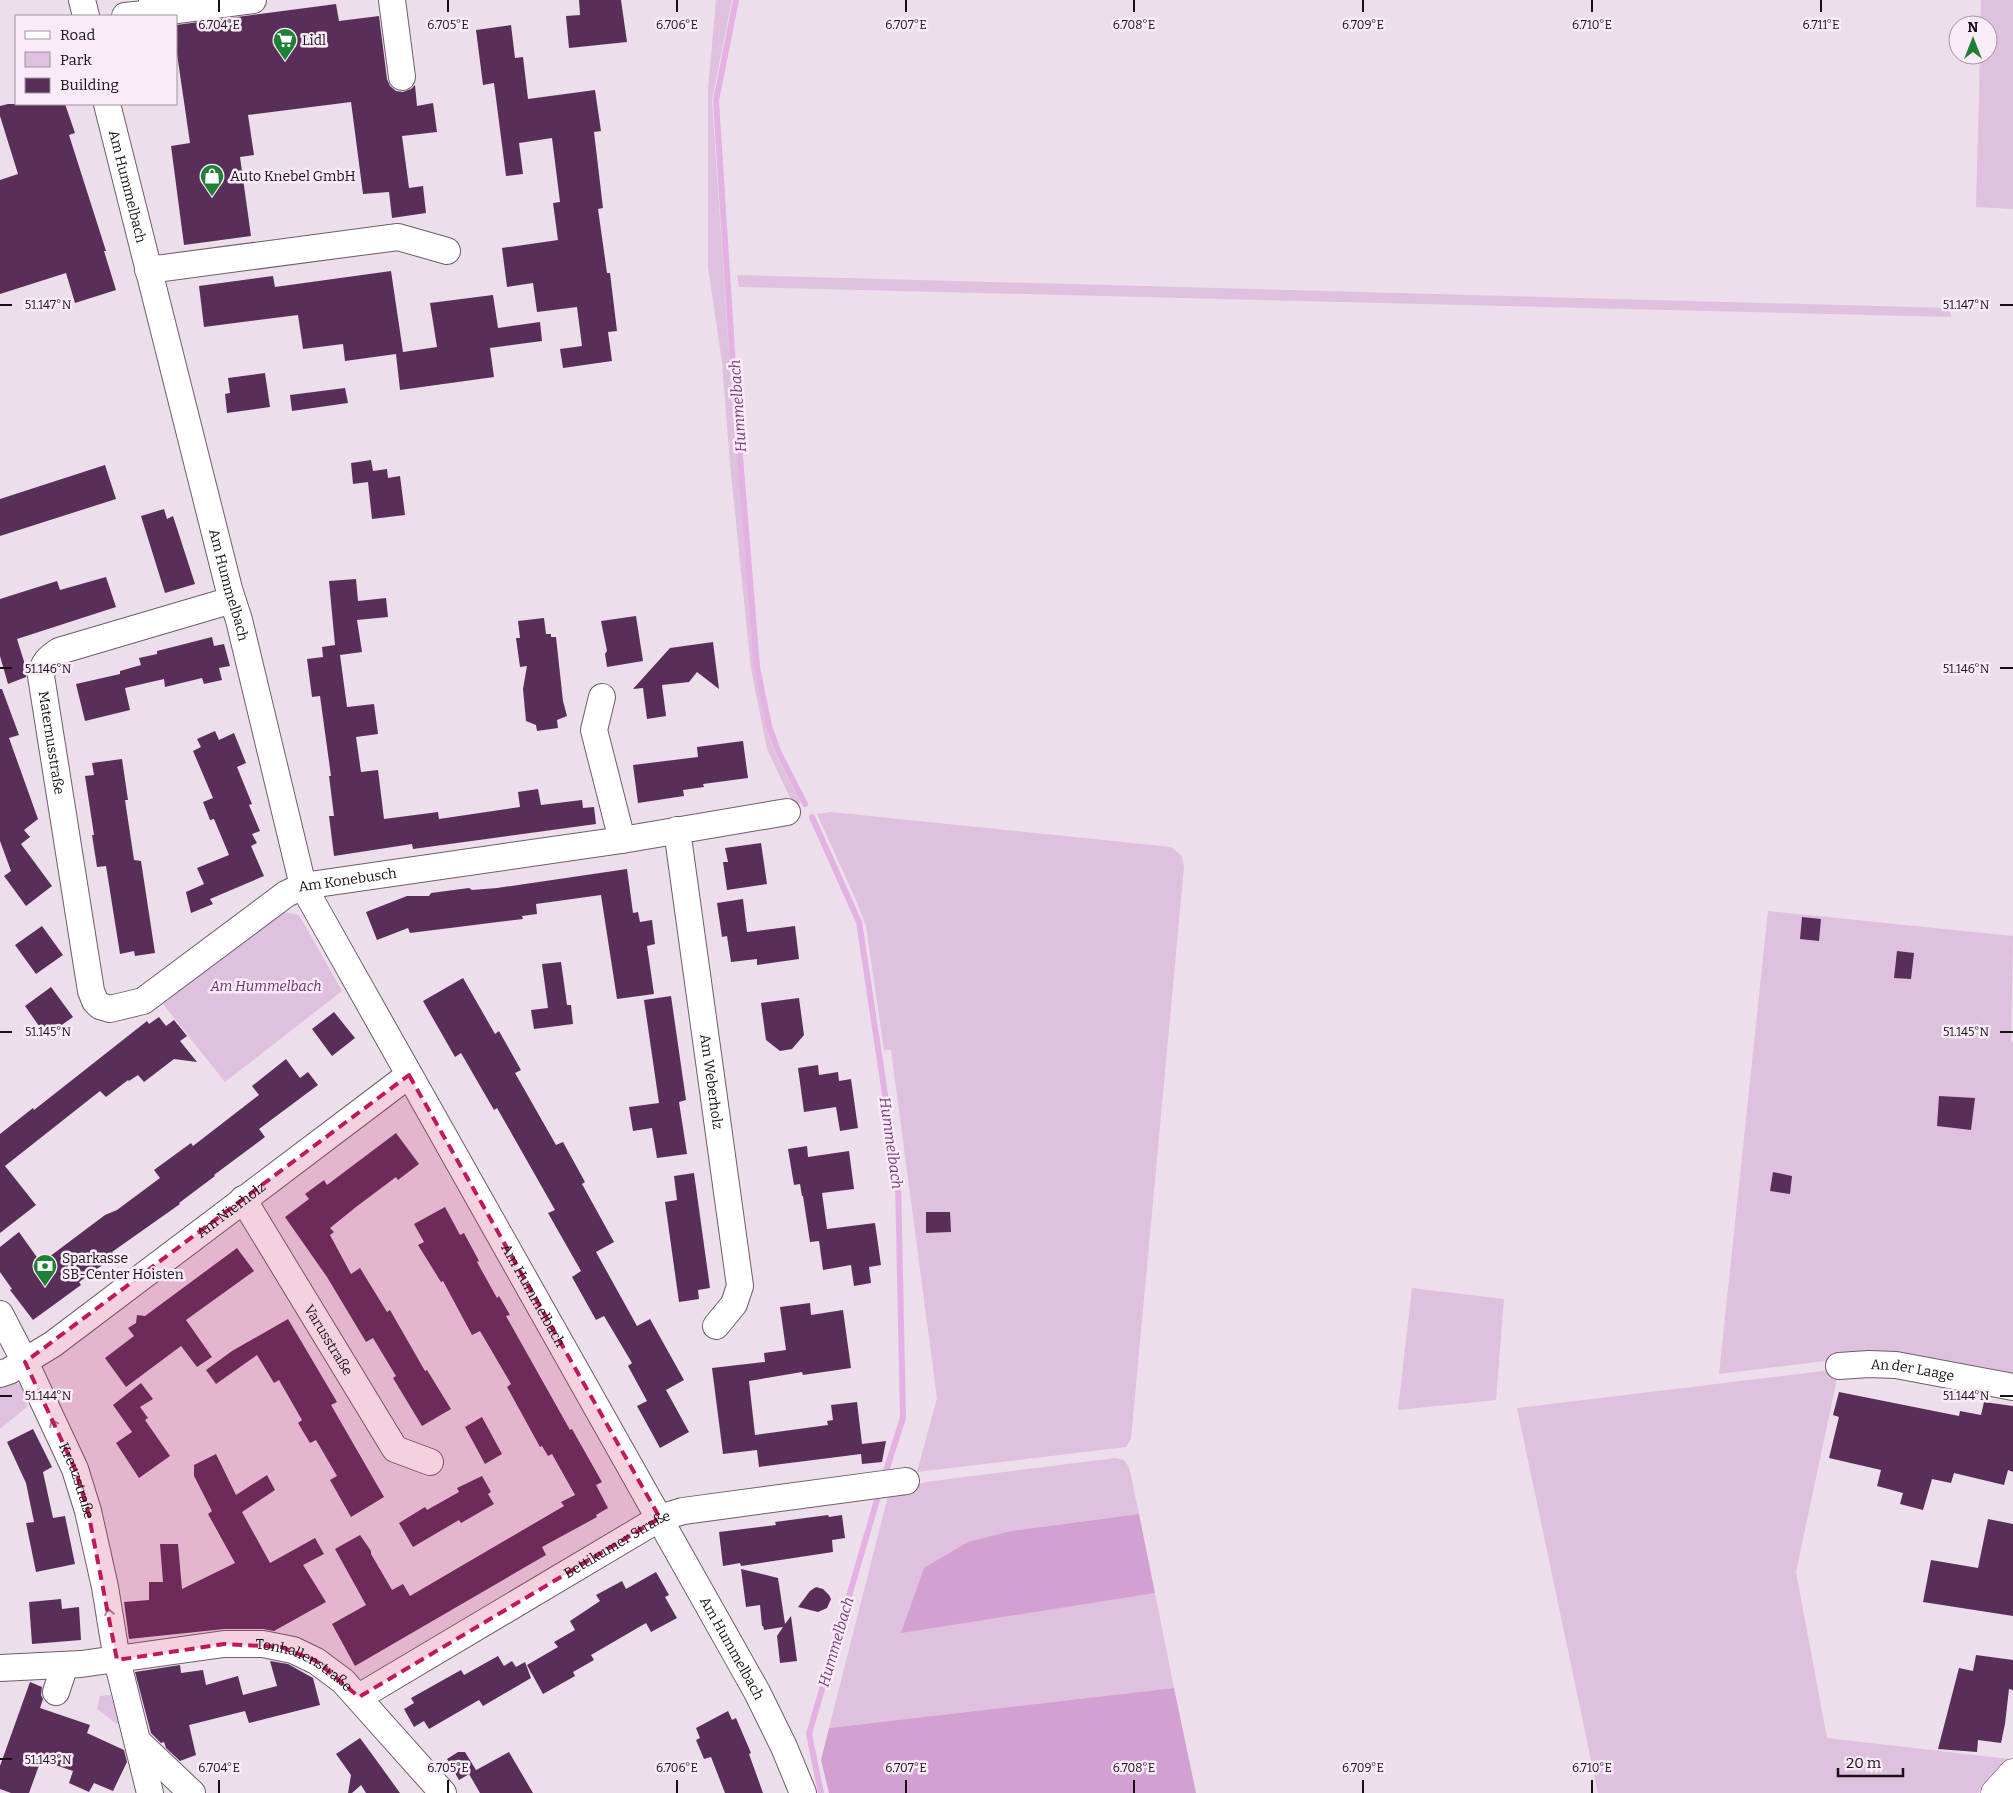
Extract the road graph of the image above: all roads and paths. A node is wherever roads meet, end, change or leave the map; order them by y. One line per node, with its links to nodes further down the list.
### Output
1 (82, 0): 5 (street)
2 (253, 0): 4 (street)
3 (392, 0): 7 (street)
4 (153, 10): 6 (street)
5 (86, 15)
6 (130, 15)
7 (402, 77)
8 (107, 105): 10 (street, Am Hummelbach)
9 (447, 251): 10 (street)
10 (148, 270): 11 (street, Am Hummelbach)
11 (232, 600): 16 (street, Am Hummelbach); 17 (street, Maternusstraße)
12 (602, 697): 15 (street)
13 (787, 812): 14 (street, Am Konebusch)
14 (677, 830): 15 (street, Am Konebusch); 21 (street, Am Weberholz)
15 (622, 840): 16 (street, Am Konebusch)
16 (303, 886): 17 (street, Am Konebusch); 18 (street, Am Hummelbach)
17 (110, 1009)
18 (409, 1075): 19 (street, Am Nierholz); 28 (street, Am Hummelbach)
19 (243, 1199): 22 (street, Am Nierholz); 26 (street, Varusstraße)
20 (0, 1314): 22 (street, Kreuzstraße)
21 (716, 1326)
22 (25, 1362): 24 (street, Am Nierholz); 29 (street, Kreuzstraße, one-way to 22)
23 (1840, 1366): 25 (street, An der Laage)
24 (0, 1374)
25 (2013, 1387)
26 (430, 1462)
27 (906, 1481): 28 (street, Bettikumer Straße)
28 (660, 1518): 33 (street, Bettikumer Straße); 39 (street, Am Hummelbach)
29 (117, 1660): 30 (street); 33 (street, Tonhallenstraße); 34 (street, Kreuzstraße)
30 (65, 1665): 31 (street); 32 (street)
31 (0, 1668)
32 (56, 1692)
33 (358, 1697): 38 (street, Tonhallenstraße)
34 (138, 1742): 36 (street, Kreuzstraße); 37 (street)
35 (2013, 1773): 40 (main road)
36 (150, 1793)
37 (192, 1793)
38 (443, 1793)
39 (802, 1793)
40 (1995, 1793)

